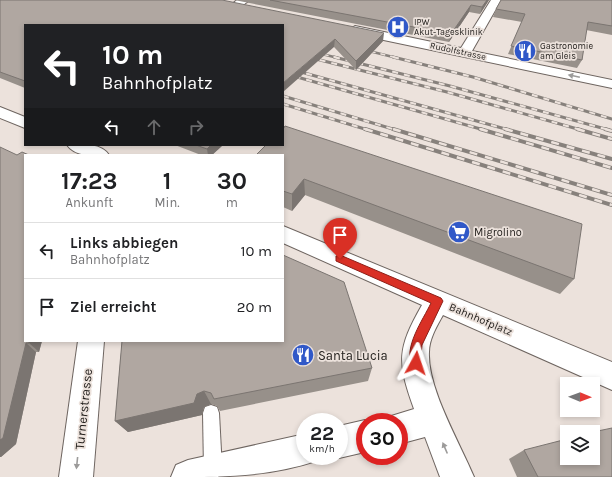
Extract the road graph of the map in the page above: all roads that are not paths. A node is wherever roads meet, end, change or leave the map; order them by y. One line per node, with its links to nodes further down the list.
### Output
1 (496, 0): 5 (street)
2 (236, 3): 3 (street)
3 (254, 9)
4 (344, 28): 5 (street, Rudolfstrasse)
5 (465, 52): 6 (street, Rudolfstrasse, one-way to 5)
6 (612, 84)
7 (0, 112): 8 (street)
8 (24, 123)
9 (78, 146): 10 (street)
10 (98, 154)
11 (284, 234): 12 (street, Bahnhofplatz)
12 (438, 301): 14 (street, Bahnhofplatz); 16 (street)
13 (91, 342): 20 (street, Turnerstrasse, one-way to 20)
14 (612, 376)
15 (211, 413): 19 (lane)
16 (433, 420): 17 (street); 21 (street, one-way to 16)
17 (408, 426)
18 (296, 452): 19 (street)
19 (201, 474)
20 (76, 477)
21 (458, 477)

